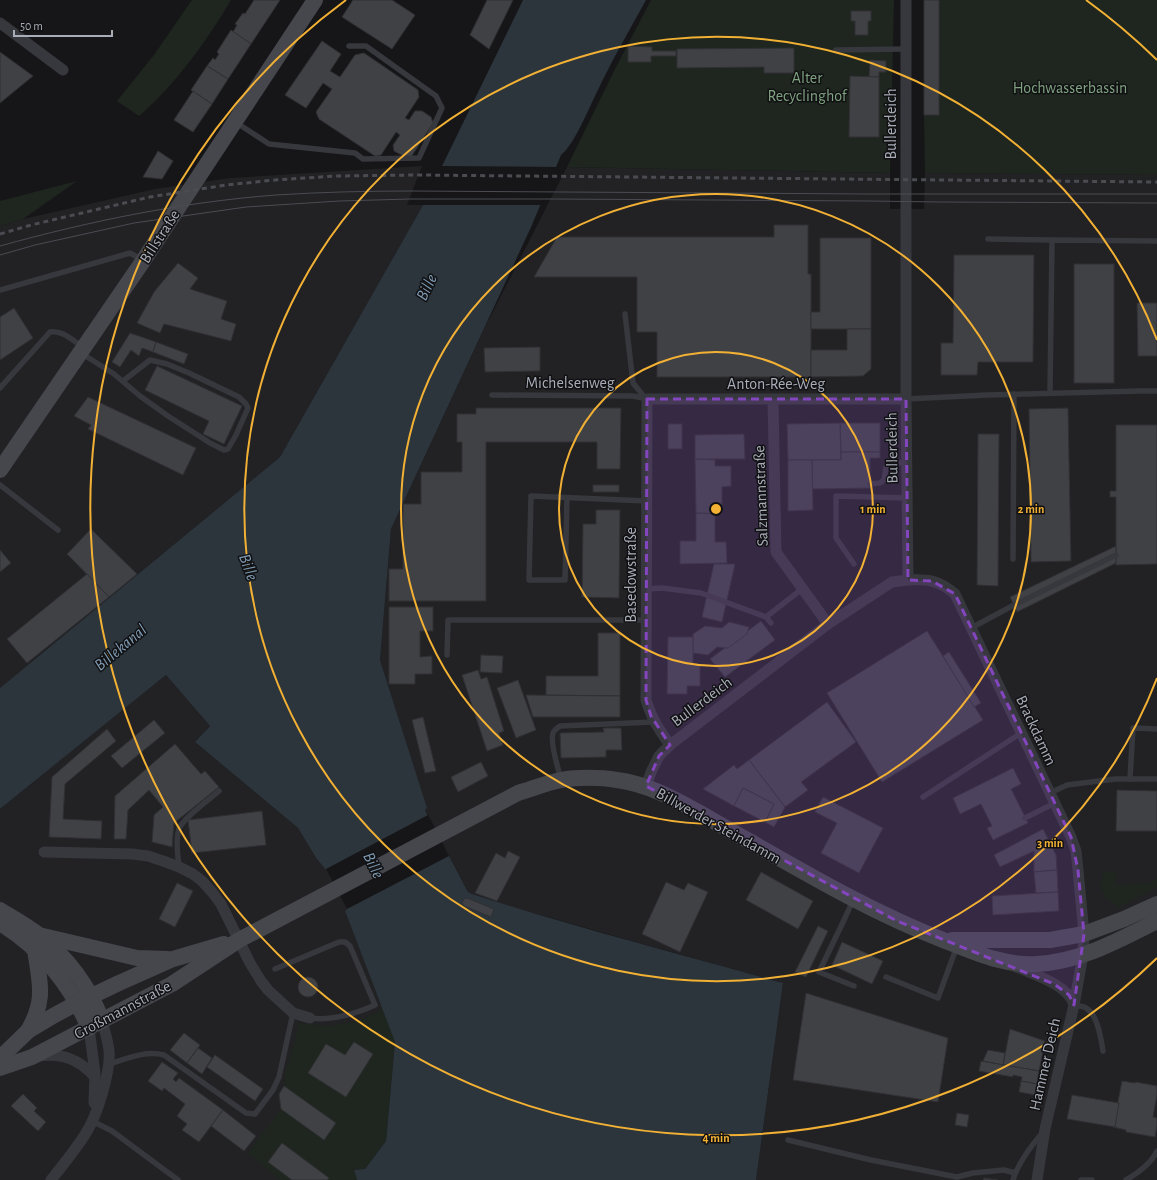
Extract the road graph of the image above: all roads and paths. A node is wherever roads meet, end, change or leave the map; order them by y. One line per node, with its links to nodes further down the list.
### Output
1 (315, 0): 8 (main road, Billstraße)
2 (906, 0): 5 (street, Bullerdeich)
3 (1, 24): 7 (street)
4 (349, 46): 8 (lane)
5 (906, 49): 6 (lane); 24 (street, Bullerdeich)
6 (836, 50)
7 (63, 70)
8 (235, 122): 12 (main road, Billstraße)
9 (988, 239): 10 (lane)
10 (1052, 240): 11 (lane); 19 (lane)
11 (1157, 241)
12 (143, 261): 13 (lane); 15 (main road, Billstraße)
13 (0, 290)
14 (625, 314): 22 (lane)
15 (82, 350): 16 (lane); 17 (lane); 26 (main road, Billstraße)
16 (123, 381): 16 (lane)
17 (0, 388)
18 (1157, 391): 19 (lane)
19 (1050, 393): 20 (lane)
20 (1014, 394): 24 (lane); 34 (lane)
21 (492, 395): 22 (lane, Michelsenweg)
22 (646, 399): 23 (street, Anton-Rée-Weg); 31 (street, Basedowstraße)
23 (773, 399): 24 (street, Anton-Rée-Weg); 38 (street, Salzmannstraße)
24 (906, 399): 25 (street, Bullerdeich)
25 (907, 462): 27 (lane); 30 (street, Bullerdeich)
26 (2, 464)
27 (870, 484)
28 (0, 485): 32 (lane)
29 (567, 498): 29 (lane); 31 (lane)
30 (907, 498): 35 (lane); 36 (street, Bullerdeich)
31 (646, 501): 37 (street, Basedowstraße)
32 (58, 530)
33 (1116, 554): 43 (lane)
34 (1013, 559)
35 (854, 564)
36 (908, 580): 42 (street, Bullerdeich); 43 (street, Brackdamm)
37 (646, 589): 39 (lane); 40 (street, Basedowstraße)
38 (802, 589): 39 (lane); 42 (street, Salzmannstraße)
39 (766, 617): 41 (lane)
40 (646, 620): 44 (lane); 45 (street, Basedowstraße)
41 (771, 623)
42 (828, 624): 48 (street, Bullerdeich)
43 (971, 628): 47 (street, Brackdamm)
44 (447, 655)
45 (654, 722): 48 (street, Basedowstraße); 51 (lane)
46 (1157, 729): 49 (lane)
47 (1021, 733): 54 (lane); 55 (street, Brackdamm)
48 (670, 745): 52 (street, Bullerdeich)
49 (1130, 779): 50 (lane); 55 (lane)
50 (1157, 779)
51 (561, 780): 52 (main road, Billwerder Steindamm); 59 (main road, Billwerder Steindamm)
52 (646, 786): 60 (main road, Billwerder Steindamm)
53 (219, 791): 58 (lane)
54 (923, 797)
55 (1052, 798): 56 (lane); 66 (street, Brackdamm)
56 (1025, 818)
57 (44, 852): 58 (street)
58 (179, 866): 67 (street)
59 (337, 889): 67 (main road, Großmannstraße)
60 (853, 899): 68 (main road, Billwerder Steindamm); 75 (lane)
61 (1157, 904): 66 (main road, Billwerder Steindamm)
62 (0, 910): 65 (main road)
63 (1157, 921): 70 (main road, Billwerder Steindamm)
64 (0, 923): 69 (main road)
65 (38, 934): 71 (main road); 76 (main road)
66 (1084, 934): 68 (main road, Billwerder Steindamm); 70 (street, Hammer Deich)
67 (239, 940): 71 (main road, Großmannstraße); 79 (street); 81 (main road, Großmannstraße)
68 (950, 943): 72 (main road, Billwerder Steindamm); 74 (lane)
69 (34, 950): 77 (main road); 82 (main road)
70 (1083, 955): 72 (main road, Billwerder Steindamm); 78 (street, Hammer Deich)
71 (173, 959): 76 (main road, Großmannstraße)
72 (1007, 963): 78 (street)
73 (275, 969): 80 (lane)
74 (886, 977)
75 (854, 986)
76 (92, 996): 77 (main road, Großmannstraße); 81 (main road)
77 (77, 1004): 81 (main road); 82 (main road, Großmannstraße)
78 (1074, 1005): 83 (lane); 90 (street, Hammer Deich)
79 (293, 1013): 80 (street); 86 (lane)
80 (310, 1018)
81 (96, 1024): 84 (main road, Großmannstraße); 86 (street); 88 (street)
82 (28, 1031): 85 (main road, Großmannstraße)
83 (1104, 1051)
84 (32, 1057): 87 (main road, Großmannstraße); 88 (street)
85 (0, 1058)
86 (109, 1064): 89 (street)
87 (0, 1068)
88 (95, 1077): 89 (street)
89 (92, 1121): 94 (street); 95 (lane)
90 (1045, 1129): 93 (lane); 97 (street, Hammer Deich)
91 (788, 1140): 93 (lane)
92 (1157, 1151): 100 (lane)
93 (1015, 1173): 96 (lane)
94 (52, 1180)
95 (178, 1180)
96 (1014, 1180)
97 (1037, 1180)
98 (1081, 1180): 99 (lane)
99 (1092, 1180)
100 (1126, 1180)

